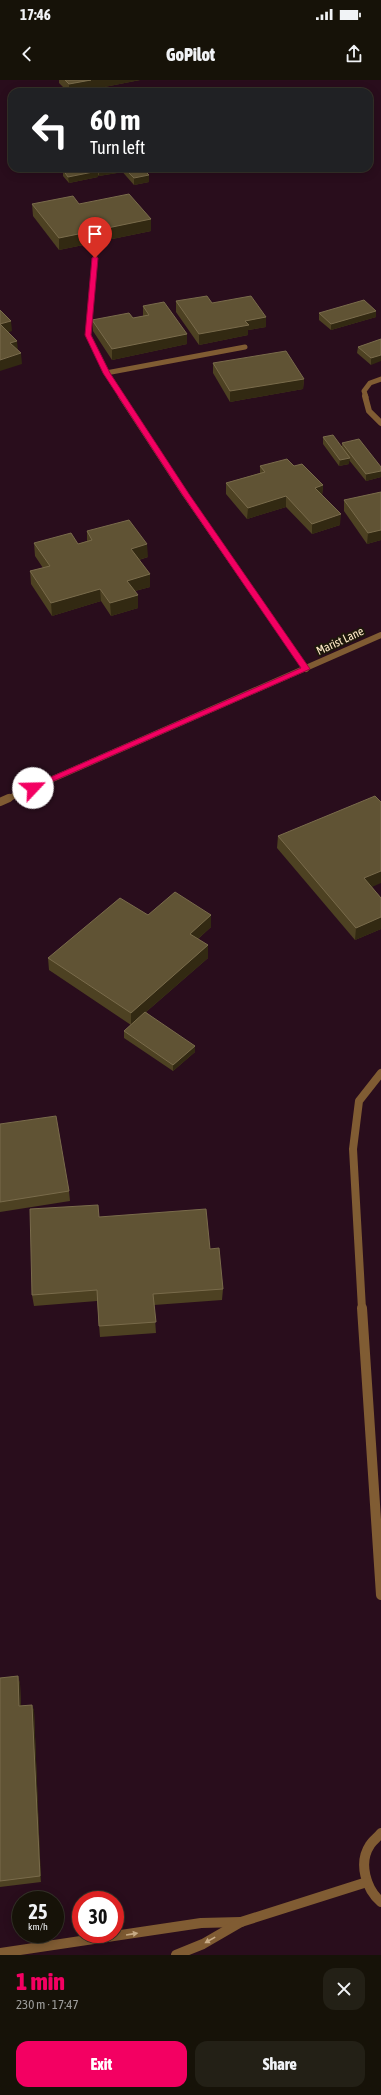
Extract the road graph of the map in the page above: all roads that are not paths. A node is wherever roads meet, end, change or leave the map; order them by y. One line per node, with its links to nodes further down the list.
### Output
1 (95, 258): 3 (street)
2 (245, 347): 3 (street)
3 (106, 373): 7 (street)
4 (381, 380): 5 (street)
5 (381, 423)
6 (381, 635): 7 (street, Marist Lane)
7 (306, 669): 8 (street, Marist Lane)
8 (0, 802)
9 (381, 1073): 10 (street)
10 (381, 1595)
11 (381, 1833): 12 (street)
12 (367, 1882): 13 (street); 14 (street)
13 (381, 1902)
14 (242, 1922): 15 (street, one-way to 14); 16 (street, one-way to 16)
15 (0, 1953)
16 (176, 1955)

